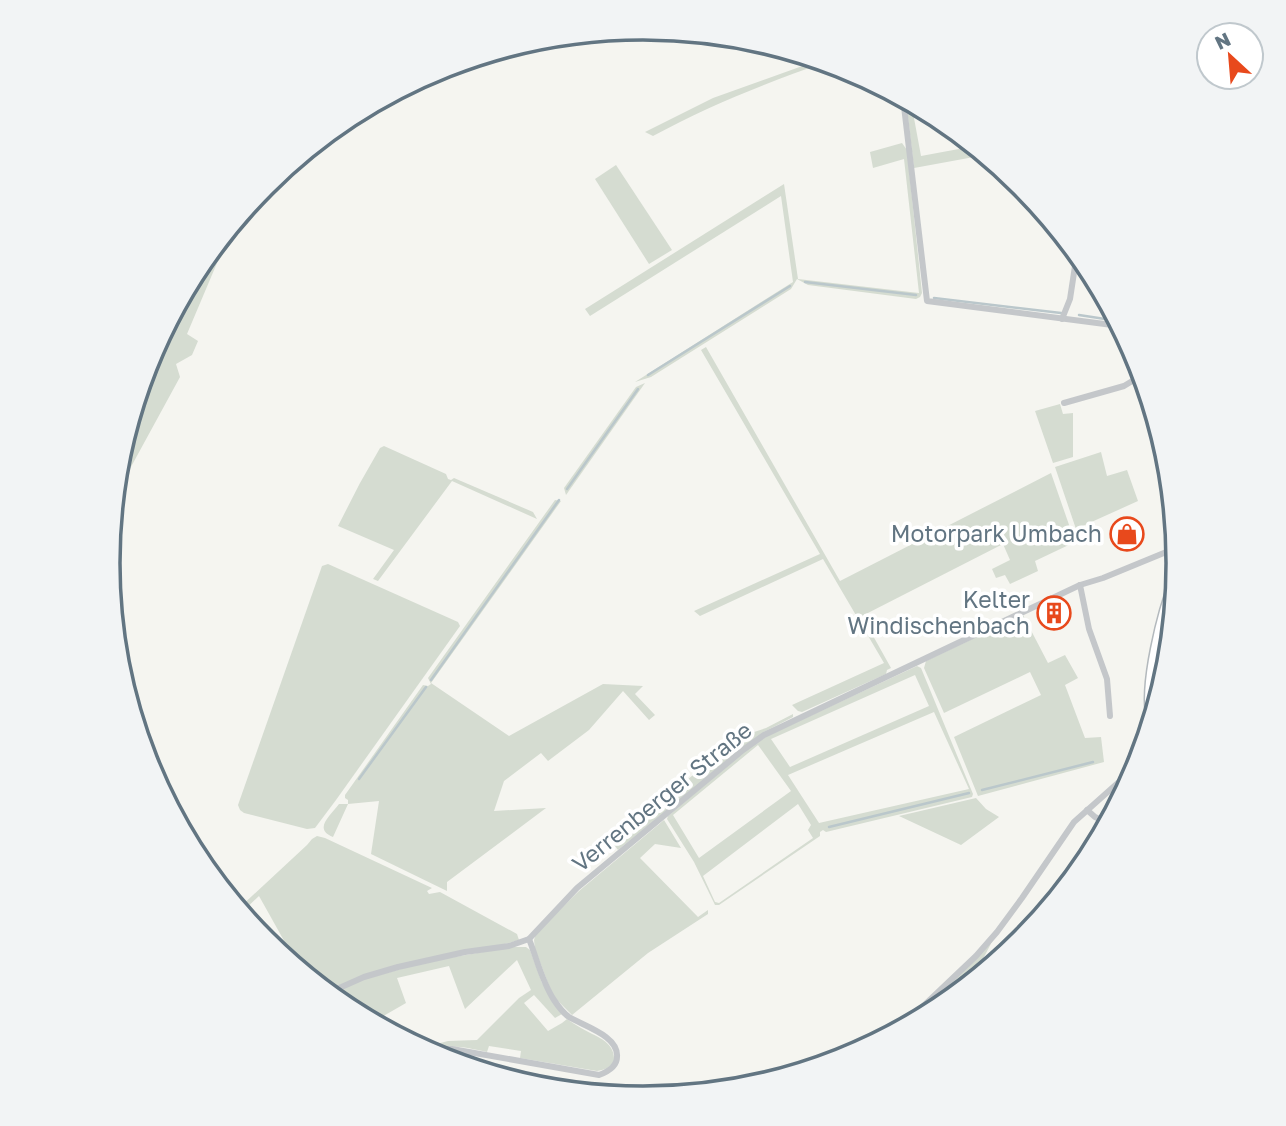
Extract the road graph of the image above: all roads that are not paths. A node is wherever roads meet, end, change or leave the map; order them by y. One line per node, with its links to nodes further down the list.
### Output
1 (904, 110): 3 (street)
2 (1075, 268): 3 (street)
3 (1062, 319): 4 (street)
4 (1108, 325)
5 (1133, 381): 6 (street)
6 (1065, 403)
7 (1166, 553): 8 (street, Verrenberger Straße)
8 (1080, 585): 9 (street); 13 (street, Verrenberger Straße)
9 (1110, 716)
10 (1117, 784): 11 (street)
11 (1087, 810): 12 (street); 15 (street)
12 (1099, 819)
13 (529, 939): 14 (street); 16 (street)
14 (339, 988)
15 (934, 997)
16 (451, 1049)

